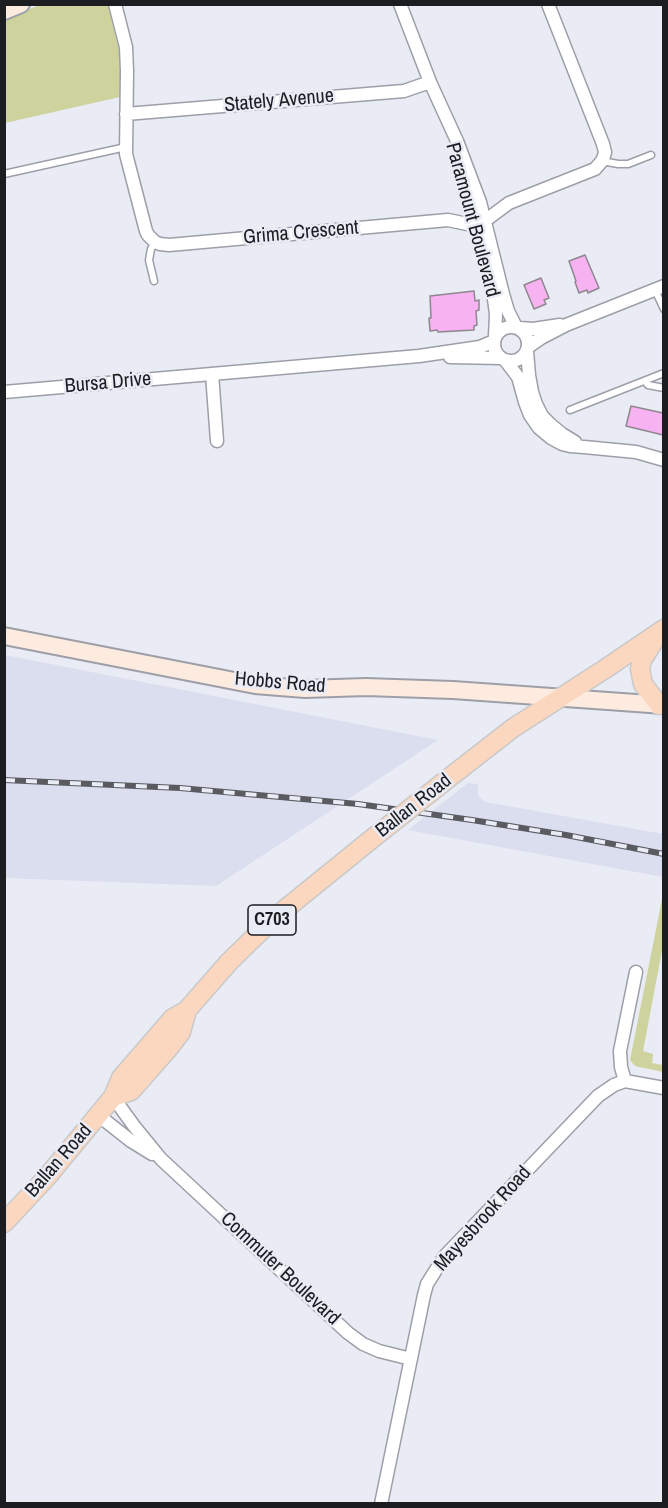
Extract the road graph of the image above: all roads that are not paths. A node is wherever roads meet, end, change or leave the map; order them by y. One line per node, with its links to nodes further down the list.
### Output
1 (21, 4): 5 (street)
2 (115, 4): 7 (street)
3 (400, 4): 6 (street, Paramount Boulevard)
4 (548, 4): 10 (street)
5 (4, 11)
6 (430, 82): 7 (street, Stately Avenue); 12 (street, Paramount Boulevard)
7 (126, 114): 8 (street)
8 (126, 147): 11 (lane); 16 (street)
9 (651, 155): 10 (lane)
10 (602, 161): 13 (street)
11 (4, 174)
12 (476, 203): 13 (street); 14 (street, Grima Crescent); 15 (street, Paramount Boulevard)
13 (509, 203): 15 (street)
14 (448, 220): 15 (street, Grima Crescent); 16 (street, Grima Crescent)
15 (482, 223): 21 (street, Paramount Boulevard); 22 (street, Paramount Boulevard)
16 (155, 242): 17 (lane)
17 (154, 281)
18 (659, 288): 19 (lane); 20 (street)
19 (663, 309)
20 (566, 325): 21 (street); 23 (street)
21 (518, 328): 22 (street); 23 (street)
22 (495, 338): 24 (street, Bursa Drive); 25 (street)
23 (528, 349): 25 (street); 33 (street)
24 (418, 356): 25 (street, Bursa Drive); 27 (street, Bursa Drive)
25 (503, 359): 33 (street)
26 (663, 373): 28 (lane)
27 (212, 374): 30 (street, Bursa Drive); 32 (street)
28 (645, 381): 29 (lane); 31 (lane)
29 (663, 388)
30 (4, 392)
31 (570, 410)
32 (217, 441)
33 (584, 447): 34 (street)
34 (663, 460)
35 (662, 630): 37 (main road, Ballan Road / C703); 38 (main road)
36 (4, 636): 37 (street, Hobbs Road)
37 (560, 698): 38 (street, Hobbs Road); 42 (main road, Ballan Road / C703, bridge)
38 (661, 705)
39 (636, 972): 40 (street)
40 (625, 1081): 41 (street); 46 (street, Mayesbrook Road)
41 (663, 1088)
42 (113, 1098): 43 (main road, Ballan Road / C703); 44 (street, Commuter Boulevard)
43 (98, 1115): 44 (street, Commuter Boulevard); 45 (main road, Ballan Road / C703)
44 (161, 1159): 46 (street, Commuter Boulevard)
45 (4, 1223)
46 (411, 1359): 47 (street, Mayesbrook Road)
47 (381, 1503)

